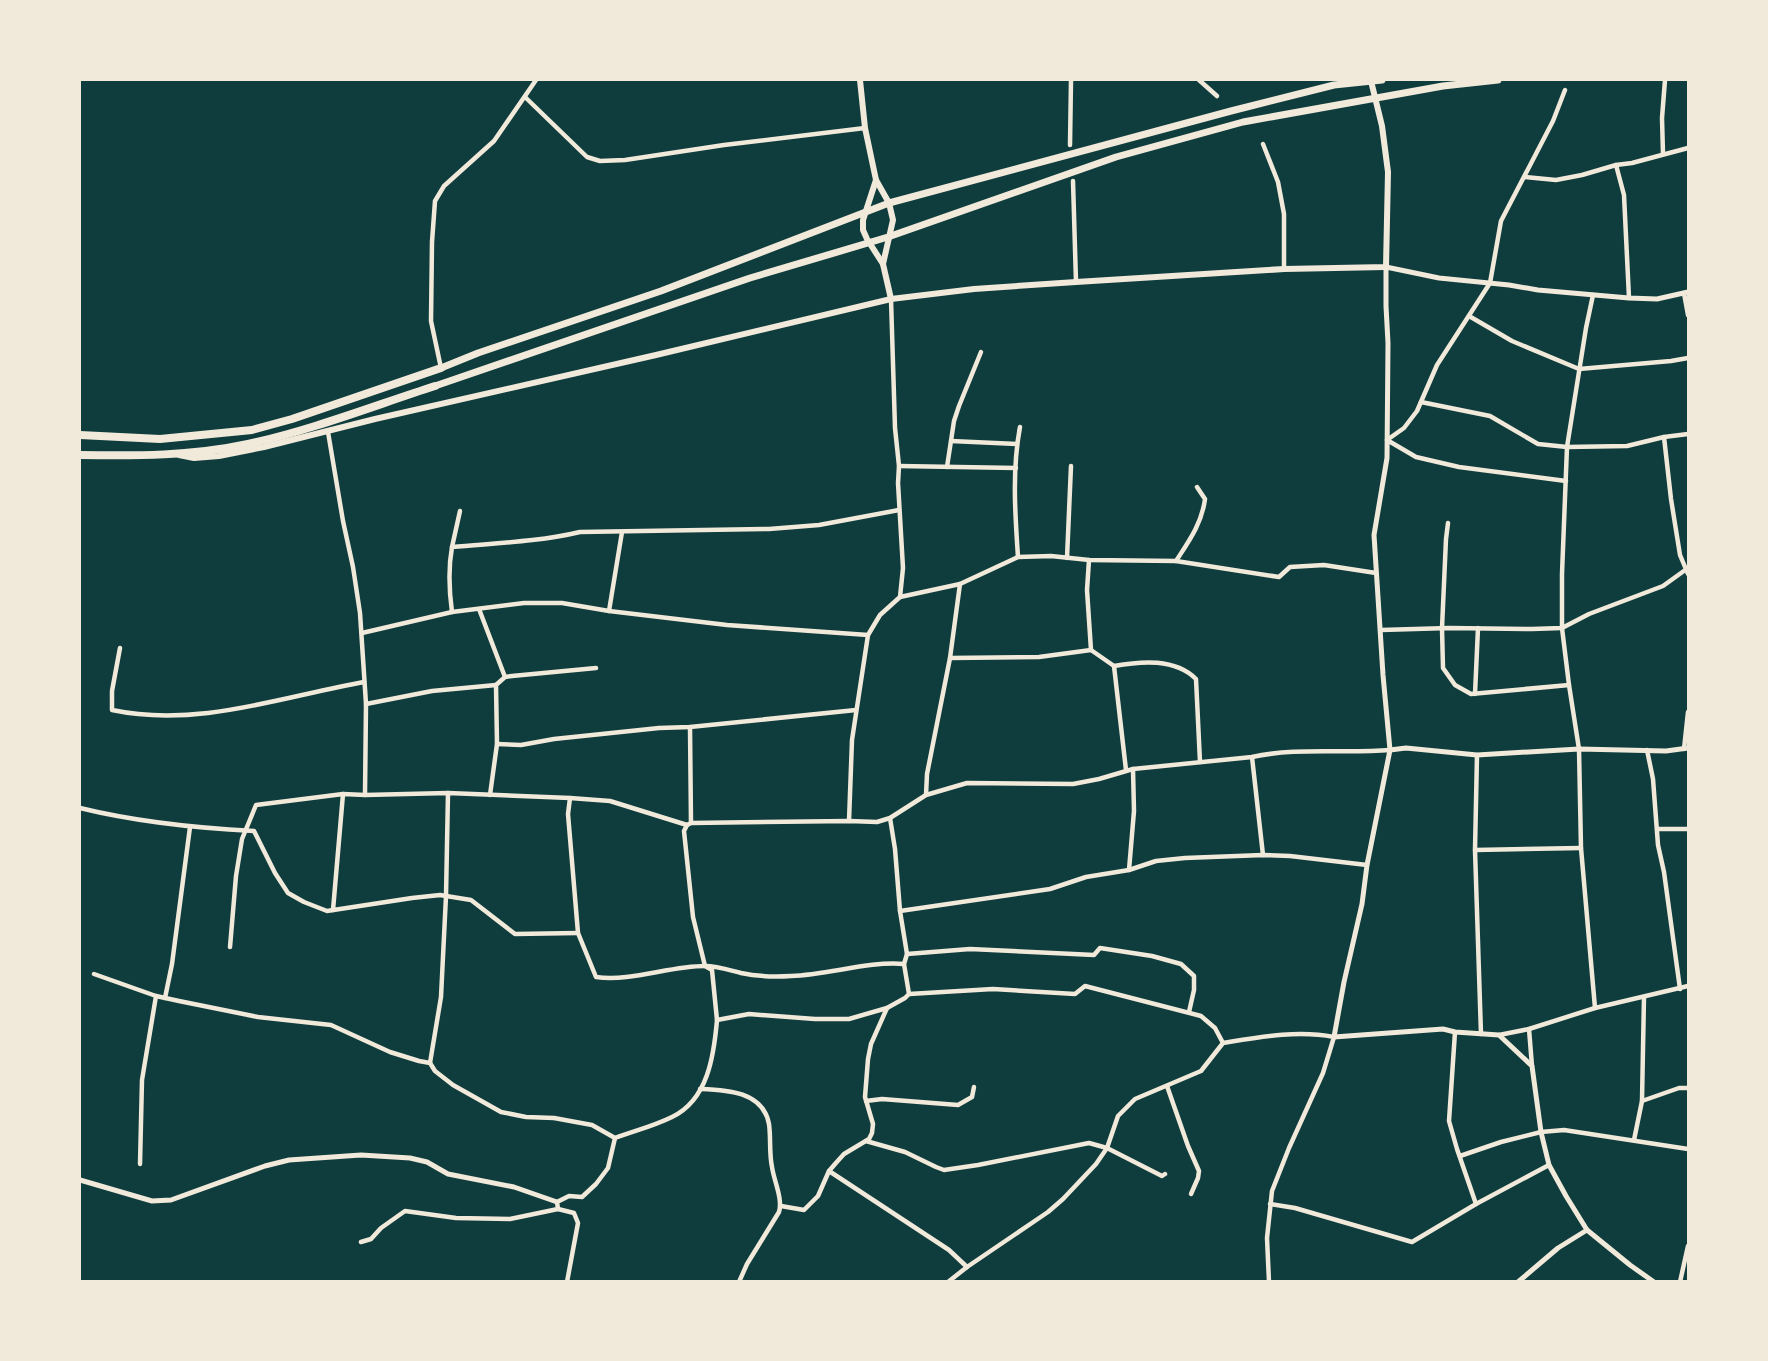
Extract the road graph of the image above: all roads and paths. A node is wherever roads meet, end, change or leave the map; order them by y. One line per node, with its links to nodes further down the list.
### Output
1 (536, 80): 11 (street)
2 (860, 80): 13 (main road)
3 (1071, 80): 14 (street)
4 (1199, 80): 10 (street)
5 (1382, 80): 8 (main road)
6 (1498, 80): 12 (main road)
7 (1665, 80): 17 (street)
8 (1371, 81): 12 (main road); 22 (main road)
9 (1565, 90): 19 (street)
10 (1217, 96)
11 (525, 97): 13 (street); 39 (street)
12 (1376, 98): 24 (main road); 27 (main road)
13 (865, 128): 20 (main road)
14 (1070, 144)
15 (1263, 144): 28 (street)
16 (1689, 148): 17 (street)
17 (1663, 154): 18 (street)
18 (1616, 165): 19 (street); 33 (street)
19 (1525, 177): 30 (street)
20 (876, 180): 22 (main road); 23 (main road)
21 (1073, 181): 29 (street)
22 (889, 203): 23 (main road); 24 (main road)
23 (866, 211): 25 (main road); 39 (main road)
24 (888, 237): 25 (main road); 26 (main road)
25 (869, 243): 26 (main road); 41 (main road)
26 (883, 264): 34 (main road)
27 (1386, 267): 28 (main road); 30 (street); 48 (street)
28 (1284, 269): 29 (main road)
29 (1076, 282): 34 (main road)
30 (1490, 283): 32 (street); 36 (street)
31 (1686, 292): 33 (street); 35 (street)
32 (1593, 295): 33 (street); 40 (street)
33 (1629, 298)
34 (891, 299): 44 (main road); 54 (street)
35 (1689, 315)
36 (1469, 316): 40 (street); 42 (street)
37 (981, 352): 49 (street)
38 (1689, 358): 40 (street)
39 (441, 368): 46 (highway)
40 (1579, 369): 51 (street)
41 (435, 386): 52 (highway)
42 (1421, 402): 48 (street); 51 (street)
43 (1020, 427): 50 (street)
44 (328, 432): 52 (main road); 80 (street)
45 (1689, 434): 47 (street)
46 (80, 435)
47 (1664, 437): 51 (street); 69 (street)
48 (1387, 440): 58 (street); 70 (street)
49 (951, 441): 50 (street); 56 (street)
50 (1017, 444): 57 (street)
51 (1567, 447): 58 (street)
52 (175, 453): 53 (highway)
53 (80, 455)
54 (899, 466): 56 (street); 60 (street)
55 (1071, 466): 66 (street)
56 (947, 467): 57 (street)
57 (1016, 468): 65 (street)
58 (1566, 481): 78 (street)
59 (1197, 487): 68 (street)
60 (899, 510): 63 (street); 72 (street)
61 (460, 511): 64 (street)
62 (1449, 523): 76 (street)
63 (622, 532): 64 (street); 74 (street)
64 (452, 547): 75 (street)
65 (1018, 556): 66 (street); 71 (street)
66 (1067, 558): 67 (street)
67 (1089, 560): 68 (street); 83 (street)
68 (1176, 561): 70 (street)
69 (1688, 570): 78 (street)
70 (1376, 573): 79 (street)
71 (960, 584): 72 (street); 84 (street)
72 (900, 597): 81 (street)
73 (479, 609): 74 (street); 75 (street); 87 (street)
74 (609, 611): 81 (street)
75 (452, 612): 80 (street)
76 (1442, 628): 77 (street); 79 (street); 91 (street)
77 (1478, 628): 78 (street); 91 (street)
78 (1562, 628): 90 (street)
79 (1381, 630): 99 (street)
80 (362, 633): 88 (street)
81 (868, 635): 93 (street)
82 (120, 648): 88 (street)
83 (1091, 650): 84 (street); 85 (street)
84 (950, 658): 110 (street)
85 (1114, 666): 103 (street); 105 (street)
86 (596, 668): 87 (street)
87 (505, 678): 89 (street)
88 (364, 682): 92 (street)
89 (496, 685): 92 (street); 96 (street)
90 (1569, 685): 91 (street); 97 (street)
91 (1475, 694)
92 (366, 704): 108 (street)
93 (856, 710): 95 (street); 114 (street)
94 (1689, 712): 98 (street)
95 (690, 727): 96 (street); 115 (street)
96 (497, 744): 109 (street)
97 (1579, 749): 100 (street); 101 (street); 120 (street)
98 (1686, 749): 100 (street)
99 (1390, 750): 101 (street); 102 (street); 123 (street)
100 (1647, 750): 117 (street)
101 (1477, 755): 121 (street)
102 (1252, 757): 103 (street); 122 (street)
103 (1200, 762): 104 (street)
104 (1133, 769): 105 (street); 124 (street)
105 (1126, 770): 110 (street)
106 (448, 793): 108 (street); 109 (street); 125 (street)
107 (343, 794): 108 (street); 119 (street); 126 (street)
108 (365, 795)
109 (490, 795): 111 (street)
110 (926, 795): 113 (street)
111 (570, 798): 115 (street); 128 (street)
112 (80, 808): 116 (street)
113 (890, 818): 114 (street); 127 (street)
114 (849, 821): 115 (street)
115 (689, 824): 132 (street)
116 (190, 827): 119 (street); 139 (street)
117 (1658, 829): 118 (street); 135 (street)
118 (1689, 829)
119 (244, 831): 126 (street); 129 (street)
120 (1581, 848): 121 (street); 141 (street)
121 (1475, 850): 146 (street)
122 (1263, 855): 123 (street); 124 (street)
123 (1368, 865): 148 (street)
124 (1129, 870): 127 (street)
125 (446, 896): 126 (street); 128 (street); 150 (street)
126 (333, 910)
127 (900, 911): 130 (street)
128 (578, 933): 132 (street)
129 (230, 947)
130 (907, 954): 131 (street); 142 (street)
131 (904, 964): 132 (street); 136 (street)
132 (705, 966): 143 (street)
133 (94, 974): 137 (street)
134 (1689, 986): 135 (street)
135 (1680, 989): 138 (street)
136 (909, 994): 140 (street); 142 (street)
137 (156, 996): 139 (street); 165 (street)
138 (1644, 997): 141 (street); 157 (street)
139 (165, 998): 150 (street)
140 (887, 1008): 143 (street); 156 (street)
141 (1595, 1008): 144 (street)
142 (1189, 1012): 149 (street)
143 (717, 1020): 155 (street)
144 (1529, 1029): 147 (street); 151 (street)
145 (1455, 1032): 146 (street); 148 (street); 164 (street)
146 (1481, 1034): 147 (street)
147 (1499, 1035): 151 (street)
148 (1334, 1037): 149 (street); 171 (street)
149 (1223, 1043): 152 (street)
150 (430, 1063): 159 (street)
151 (1532, 1066): 158 (street)
152 (1167, 1086): 162 (street); 170 (street)
153 (974, 1087): 156 (street)
154 (1689, 1088): 157 (street)
155 (700, 1089): 159 (street); 174 (street)
156 (866, 1101): 161 (street)
157 (1642, 1101): 160 (street)
158 (1541, 1132): 160 (street); 164 (street); 166 (street)
159 (615, 1138): 173 (street)
160 (1634, 1140): 163 (street)
161 (866, 1141): 162 (street); 167 (street)
162 (1107, 1149): 168 (street); 178 (street)
163 (1689, 1149)
164 (1460, 1156): 172 (street)
165 (140, 1164)
166 (1549, 1165): 172 (street); 175 (street)
167 (830, 1171): 174 (street); 178 (street)
168 (1165, 1174)
169 (80, 1180): 173 (street)
170 (1191, 1194)
171 (1270, 1204): 172 (street); 182 (street)
172 (1476, 1204)
173 (557, 1205): 176 (street); 179 (street)
174 (781, 1206): 180 (street)
175 (1587, 1230): 183 (street); 184 (street)
176 (361, 1242)
177 (1689, 1246): 185 (street)
178 (967, 1267): 181 (street)
179 (565, 1281)
180 (739, 1281)
181 (948, 1281)
182 (1269, 1281)
183 (1518, 1281)
184 (1654, 1281)
185 (1680, 1281)

